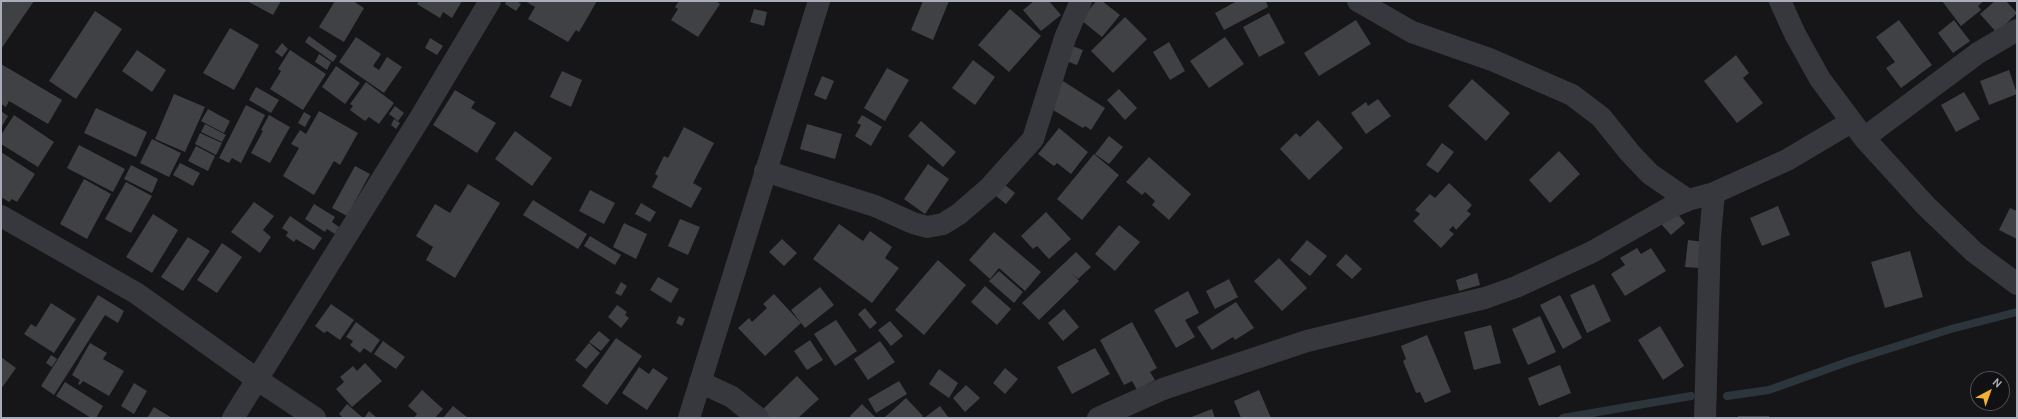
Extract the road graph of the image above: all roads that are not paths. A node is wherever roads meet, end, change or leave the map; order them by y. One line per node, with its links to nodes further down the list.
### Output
1 (490, 1): 13 (street)
2 (819, 1): 8 (street)
3 (1080, 1): 8 (street)
4 (1358, 1): 10 (street)
5 (1780, 1): 7 (street)
6 (2017, 30): 7 (street)
7 (1857, 130): 9 (street); 12 (street)
8 (765, 171): 14 (street)
9 (1714, 193): 10 (street); 20 (street)
10 (1688, 200): 19 (street)
11 (1, 216): 13 (street)
12 (2017, 284)
13 (258, 380): 15 (street); 16 (street)
14 (700, 382): 17 (street); 18 (street)
15 (233, 418)
16 (316, 418)
17 (689, 418)
18 (758, 418)
19 (1098, 418)
20 (1705, 418)

